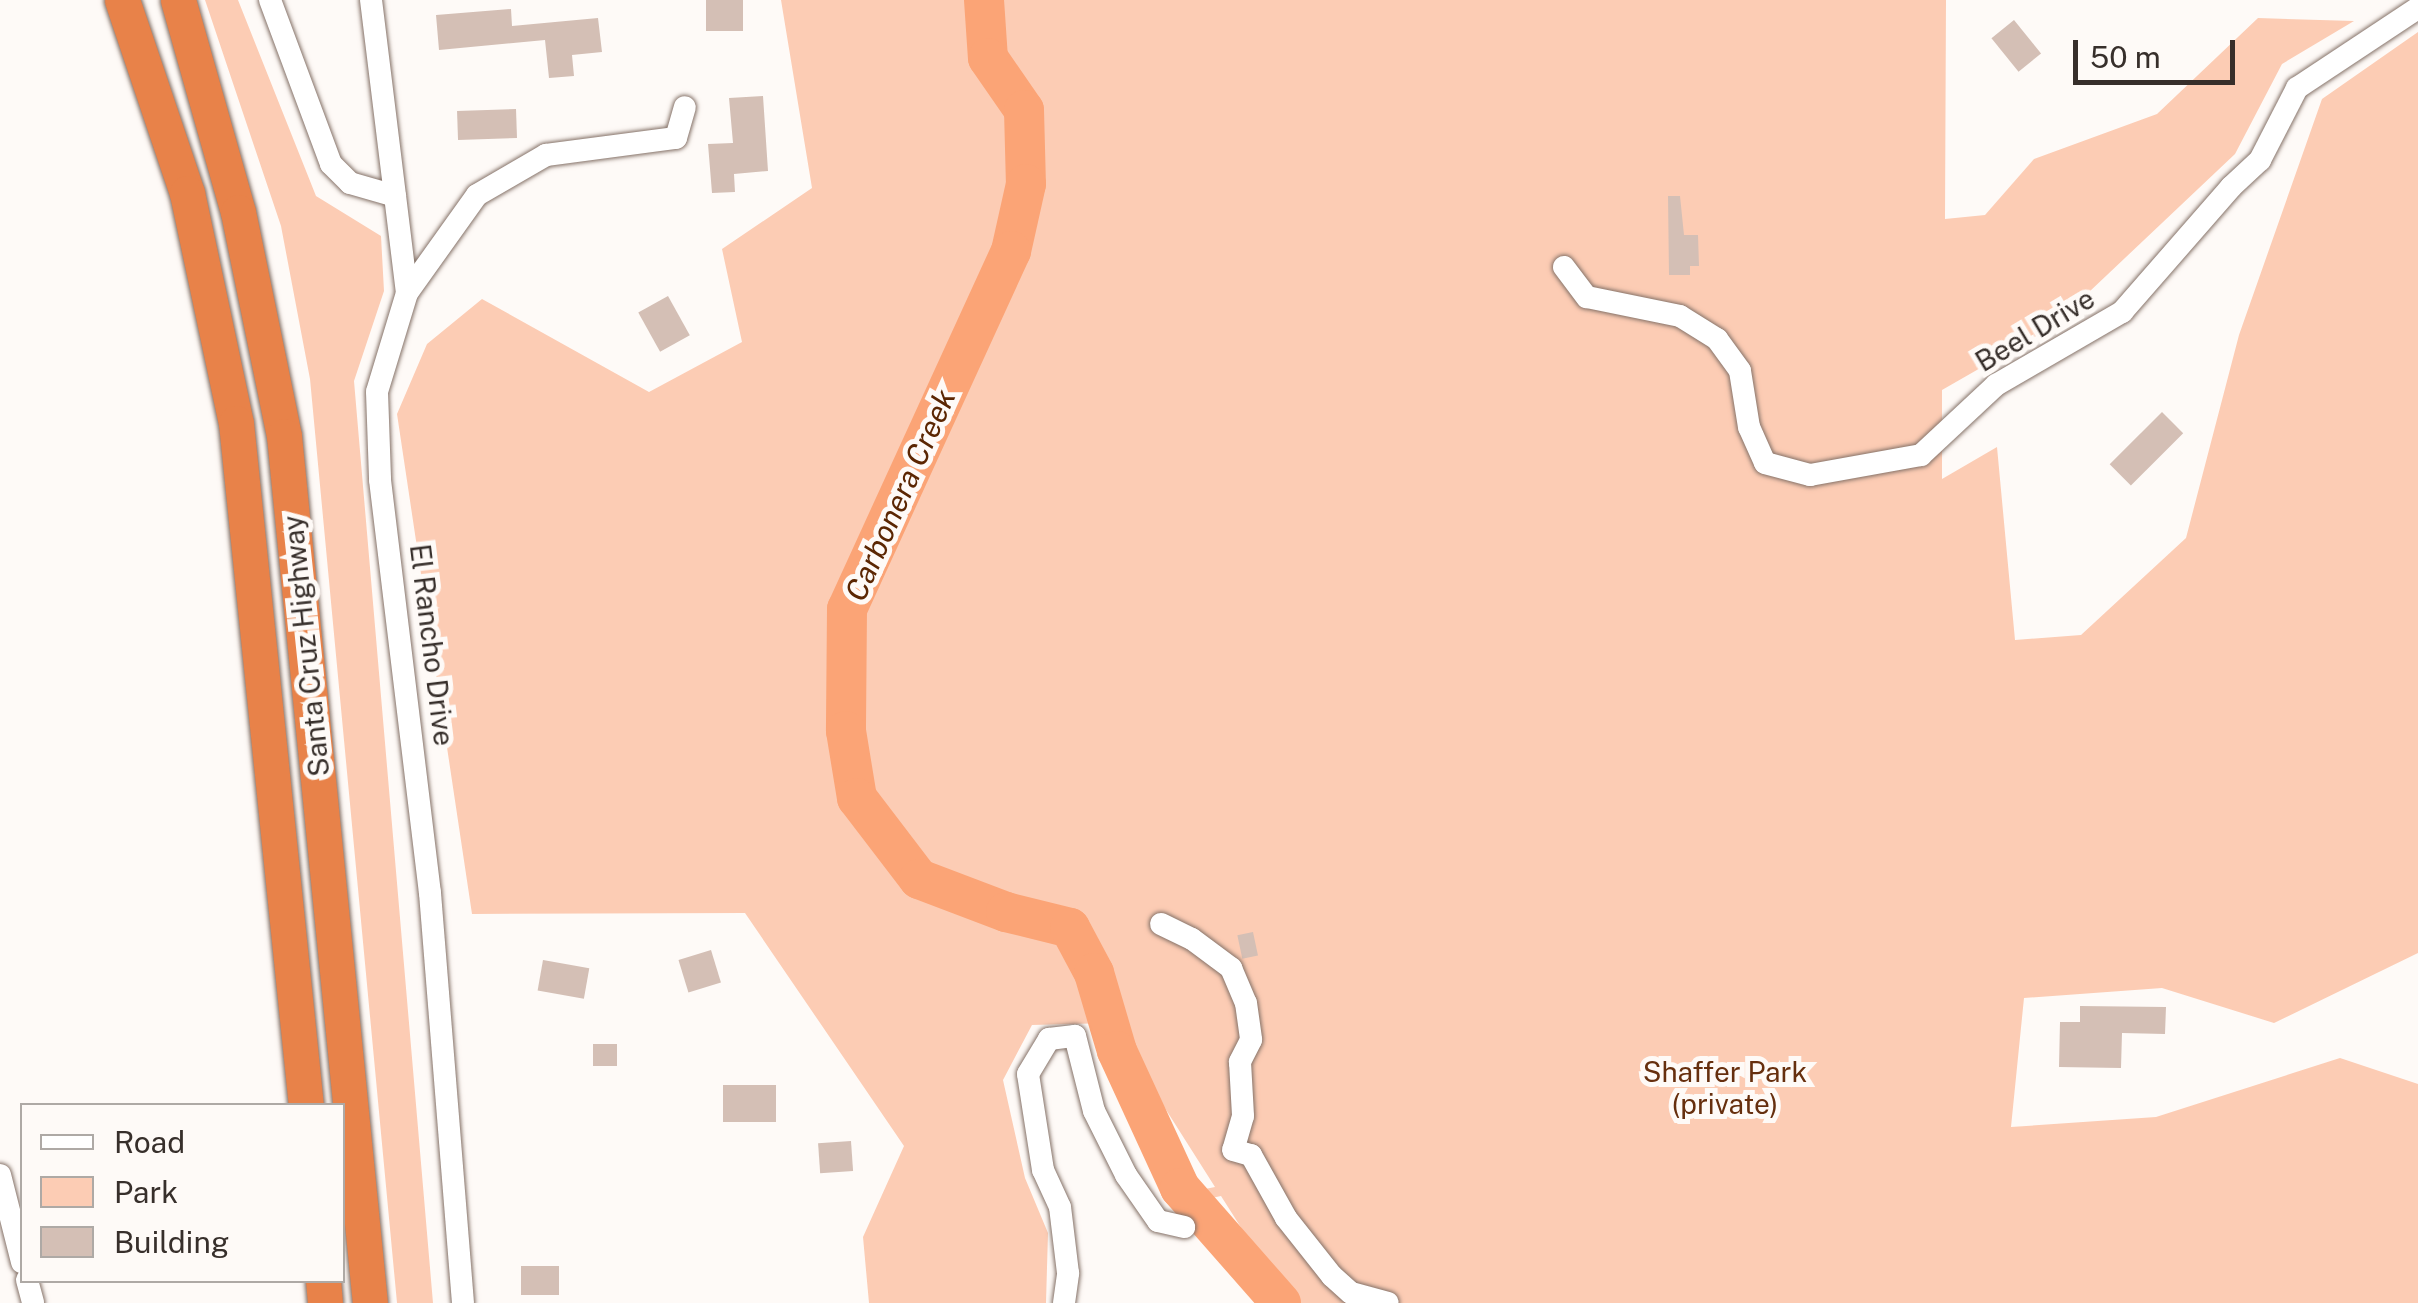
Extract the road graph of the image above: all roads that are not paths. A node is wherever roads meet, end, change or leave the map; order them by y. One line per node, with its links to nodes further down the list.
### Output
1 (122, 0): 11 (highway, Santa Cruz Highway)
2 (178, 0): 15 (highway, Santa Cruz Highway)
3 (270, 0): 7 (street)
4 (370, 0): 7 (street, El Rancho Drive)
5 (2418, 8): 8 (street, Beel Drive)
6 (685, 107): 9 (street)
7 (395, 196): 9 (street, El Rancho Drive)
8 (1564, 267)
9 (407, 293): 16 (street, El Rancho Drive)
10 (1161, 924): 18 (street)
11 (306, 1103)
12 (0, 1174): 14 (street)
13 (1184, 1227): 17 (street)
14 (20, 1254)
15 (370, 1303)
16 (463, 1303)
17 (1064, 1303)
18 (1388, 1303)

